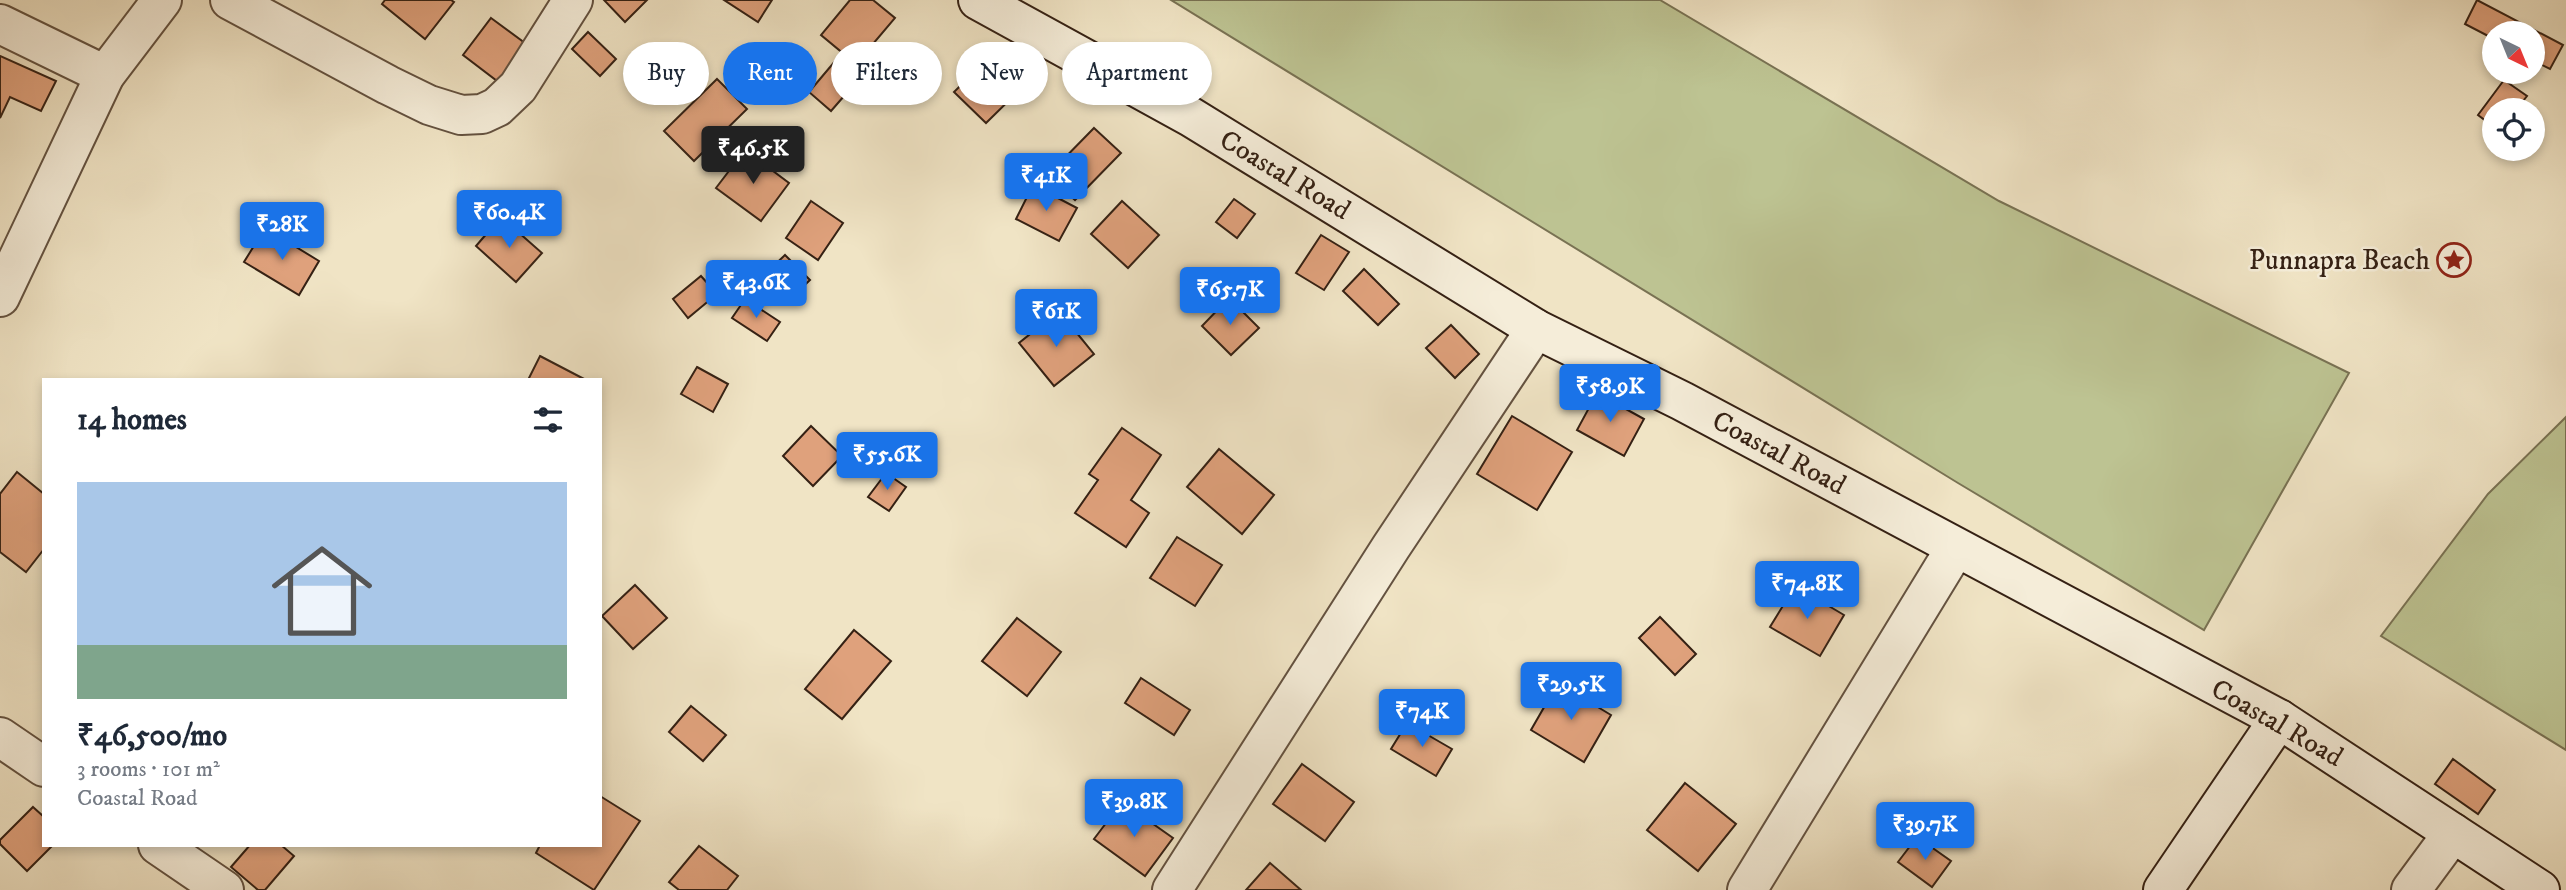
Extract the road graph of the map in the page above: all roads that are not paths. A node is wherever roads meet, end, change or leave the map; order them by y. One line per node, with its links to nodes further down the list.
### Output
1 (162, 0): 6 (street)
2 (230, 0): 3 (street)
3 (573, 0)
4 (978, 0): 8 (street, Coastal Road)
5 (0, 24): 6 (street)
6 (105, 75): 7 (street)
7 (0, 297)
8 (1536, 329): 9 (street, Coastal Road); 16 (street)
9 (1955, 549): 10 (street, Coastal Road); 17 (street)
10 (2279, 719): 13 (street, Coastal Road); 18 (street)
11 (0, 737): 12 (street)
12 (42, 766)
13 (2453, 834): 19 (street); 20 (street, Coastal Road)
14 (161, 847): 15 (street)
15 (224, 890)
16 (1172, 890)
17 (1747, 890)
18 (2163, 890)
19 (2411, 890)
20 (2540, 890)

